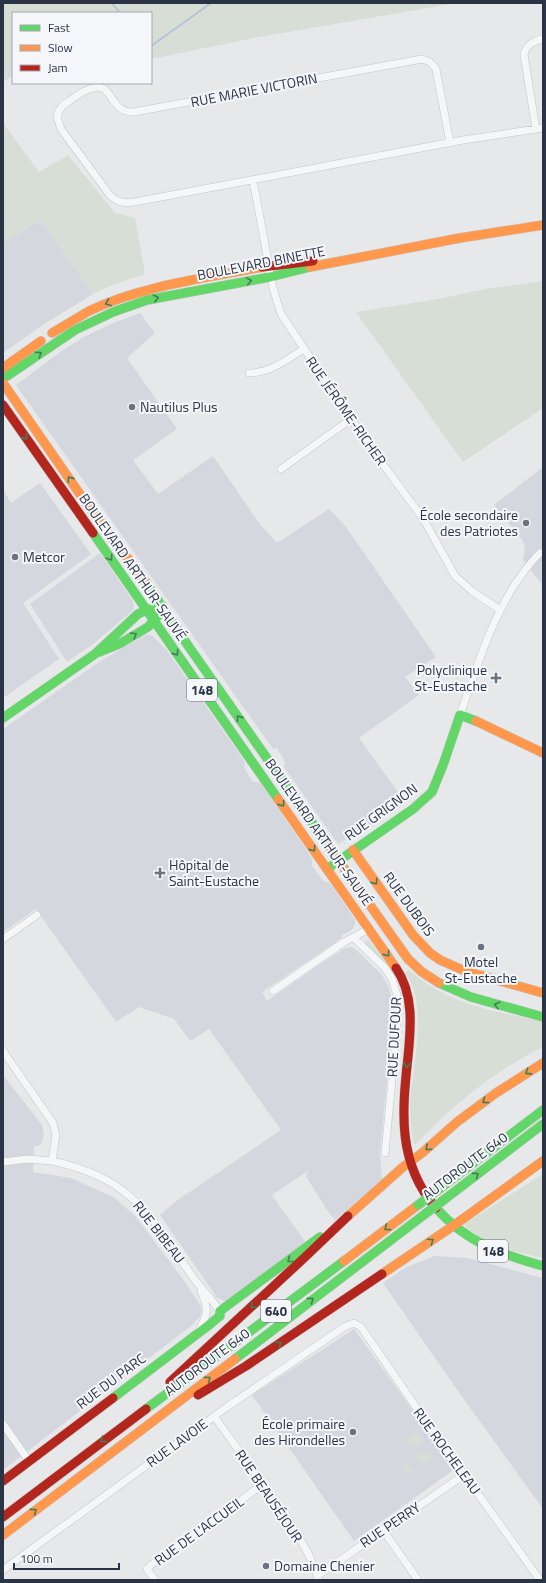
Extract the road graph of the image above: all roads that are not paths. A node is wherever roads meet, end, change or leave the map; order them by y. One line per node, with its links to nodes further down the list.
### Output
1 (543, 39): 2 (street)
2 (540, 129): 3 (street)
3 (450, 143): 4 (street, RUE MARIE VICTORIN); 4 (street, RUE MARIE VICTORIN)
4 (253, 180): 7 (street, RUE JÉRÔME-RICHER)
5 (543, 220): 7 (main road, BOULEVARD BINETTE)
6 (543, 225): 8 (main road, BOULEVARD BINETTE)
7 (269, 267): 8 (street, RUE JÉRÔME-RICHER); 9 (main road, BOULEVARD BINETTE, one-way to 9)
8 (270, 277): 11 (street, RUE JÉRÔME-RICHER); 13 (main road, BOULEVARD BINETTE, one-way to 8)
9 (52, 333): 10 (street, BOULEVARD BINETTE)
10 (41, 341): 13 (main road, BOULEVARD BINETTE)
11 (304, 349): 12 (street); 15 (street, RUE JÉRÔME-RICHER)
12 (249, 373)
13 (4, 376): 18 (main road, BOULEVARD ARTHUR-SAUVÉ / 148, one-way to 13)
14 (3, 405): 19 (main road, BOULEVARD ARTHUR-SAUVÉ / 148, one-way to 19)
15 (351, 419): 16 (street); 20 (street, RUE JÉRÔME-RICHER)
16 (281, 469)
17 (540, 553): 20 (street, RUE GRIGNON)
18 (164, 608): 19 (main road); 21 (main road); 27 (main road, BOULEVARD ARTHUR-SAUVÉ / 148, one-way to 18)
19 (146, 610): 21 (main road, BOULEVARD ARTHUR-SAUVÉ / 148); 22 (main road)
20 (500, 610): 23 (street, RUE GRIGNON)
21 (154, 621): 22 (main road, one-way to 21); 28 (main road, BOULEVARD ARTHUR-SAUVÉ / 148, one-way to 28)
22 (95, 654): 24 (main road)
23 (460, 715): 25 (main road); 26 (main road, RUE GRIGNON)
24 (3, 718)
25 (543, 752)
26 (353, 850): 27 (main road, RUE GRIGNON); 34 (main road, RUE DUBOIS, one-way to 34)
27 (339, 860): 28 (main road, RUE GRIGNON); 35 (main road, BOULEVARD ARTHUR-SAUVÉ / 148, one-way to 27)
28 (327, 869): 30 (main road, BOULEVARD ARTHUR-SAUVÉ / 148)
29 (37, 915): 32 (street)
30 (369, 929): 31 (street); 44 (main road, BOULEVARD ARTHUR-SAUVÉ / 148, one-way to 44)
31 (354, 938): 33 (street); 40 (street, RUE DUFOUR)
32 (3, 939)
33 (273, 991)
34 (543, 993)
35 (543, 1017)
36 (3, 1051): 41 (street)
37 (543, 1063): 44 (main road, one-way to 44)
38 (543, 1110): 53 (main road, AUTOROUTE 640 / 640, one-way to 53, bridge)
39 (543, 1124): 55 (main road, AUTOROUTE 640 / 640, one-way to 39, bridge)
40 (385, 1153)
41 (52, 1160): 43 (street, RUE BIBEAU); 48 (street, RUE BIBEAU)
42 (543, 1161): 46 (main road)
43 (3, 1162)
44 (409, 1162): 45 (main road); 46 (main road, BOULEVARD ARTHUR-SAUVÉ / 148)
45 (348, 1216): 49 (main road, RUE DU PARC, one-way to 49); 53 (main road, one-way to 53)
46 (453, 1226): 47 (main road, BOULEVARD ARTHUR-SAUVÉ / 148); 55 (main road, one-way to 46)
47 (543, 1266)
48 (198, 1286): 49 (street, RUE BIBEAU); 51 (street, RUE BIBEAU)
49 (220, 1312): 51 (main road, RUE DU PARC)
50 (354, 1323): 52 (street, RUE LAVOIE); 57 (street, RUE ROCHELEAU)
51 (197, 1334): 56 (main road, RUE DU PARC)
52 (214, 1416): 59 (street, RUE BEAUSÉJOUR); 63 (street, RUE LAVOIE)
53 (134, 1417): 60 (main road, AUTOROUTE 640 / 640, one-way to 60)
54 (3, 1424): 56 (street)
55 (144, 1428): 62 (main road, AUTOROUTE 640 / 640, one-way to 55)
56 (29, 1461): 58 (main road, RUE DU PARC)
57 (464, 1474): 61 (street, RUE PERRY); 67 (street, RUE ROCHELEAU)
58 (3, 1481)
59 (262, 1485): 64 (street, RUE BEAUSÉJOUR); 65 (street, RUE DE L'ACCUEIL)
60 (3, 1516)
61 (383, 1530): 64 (street, RUE PERRY); 66 (street)
62 (3, 1535)
63 (3, 1570)
64 (318, 1578)
65 (155, 1580)
66 (418, 1580)
67 (540, 1580)

